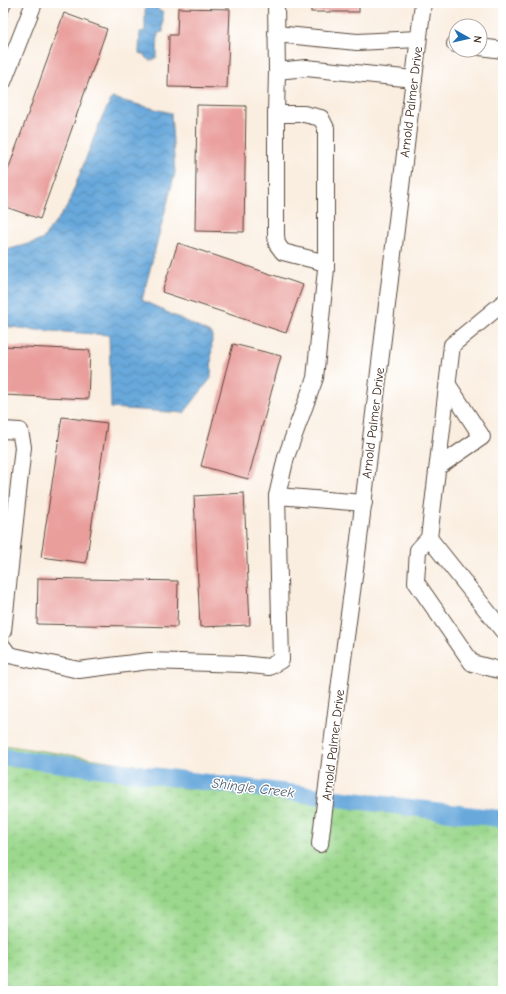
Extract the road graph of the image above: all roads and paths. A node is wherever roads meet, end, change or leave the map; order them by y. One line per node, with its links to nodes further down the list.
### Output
1 (34, 3): 10 (street)
2 (276, 3): 4 (street)
3 (423, 3): 5 (street, Arnold Palmer Drive)
4 (276, 34): 5 (street); 8 (street)
5 (418, 39): 9 (street, Arnold Palmer Drive)
6 (488, 48): 7 (street)
7 (503, 50)
8 (277, 71): 9 (street); 11 (street)
9 (414, 78): 18 (street, Arnold Palmer Drive)
10 (3, 82)
11 (276, 114): 12 (street); 12 (street)
12 (326, 263): 17 (street)
13 (503, 303): 14 (street)
14 (448, 385): 16 (street); 16 (street)
15 (3, 430): 20 (street)
16 (438, 467): 19 (street)
17 (277, 496): 18 (street); 22 (street)
18 (364, 503): 24 (street, Arnold Palmer Drive)
19 (429, 538): 21 (street); 23 (street)
20 (3, 631)
21 (503, 631)
22 (5, 653)
23 (503, 670)
24 (320, 844)

